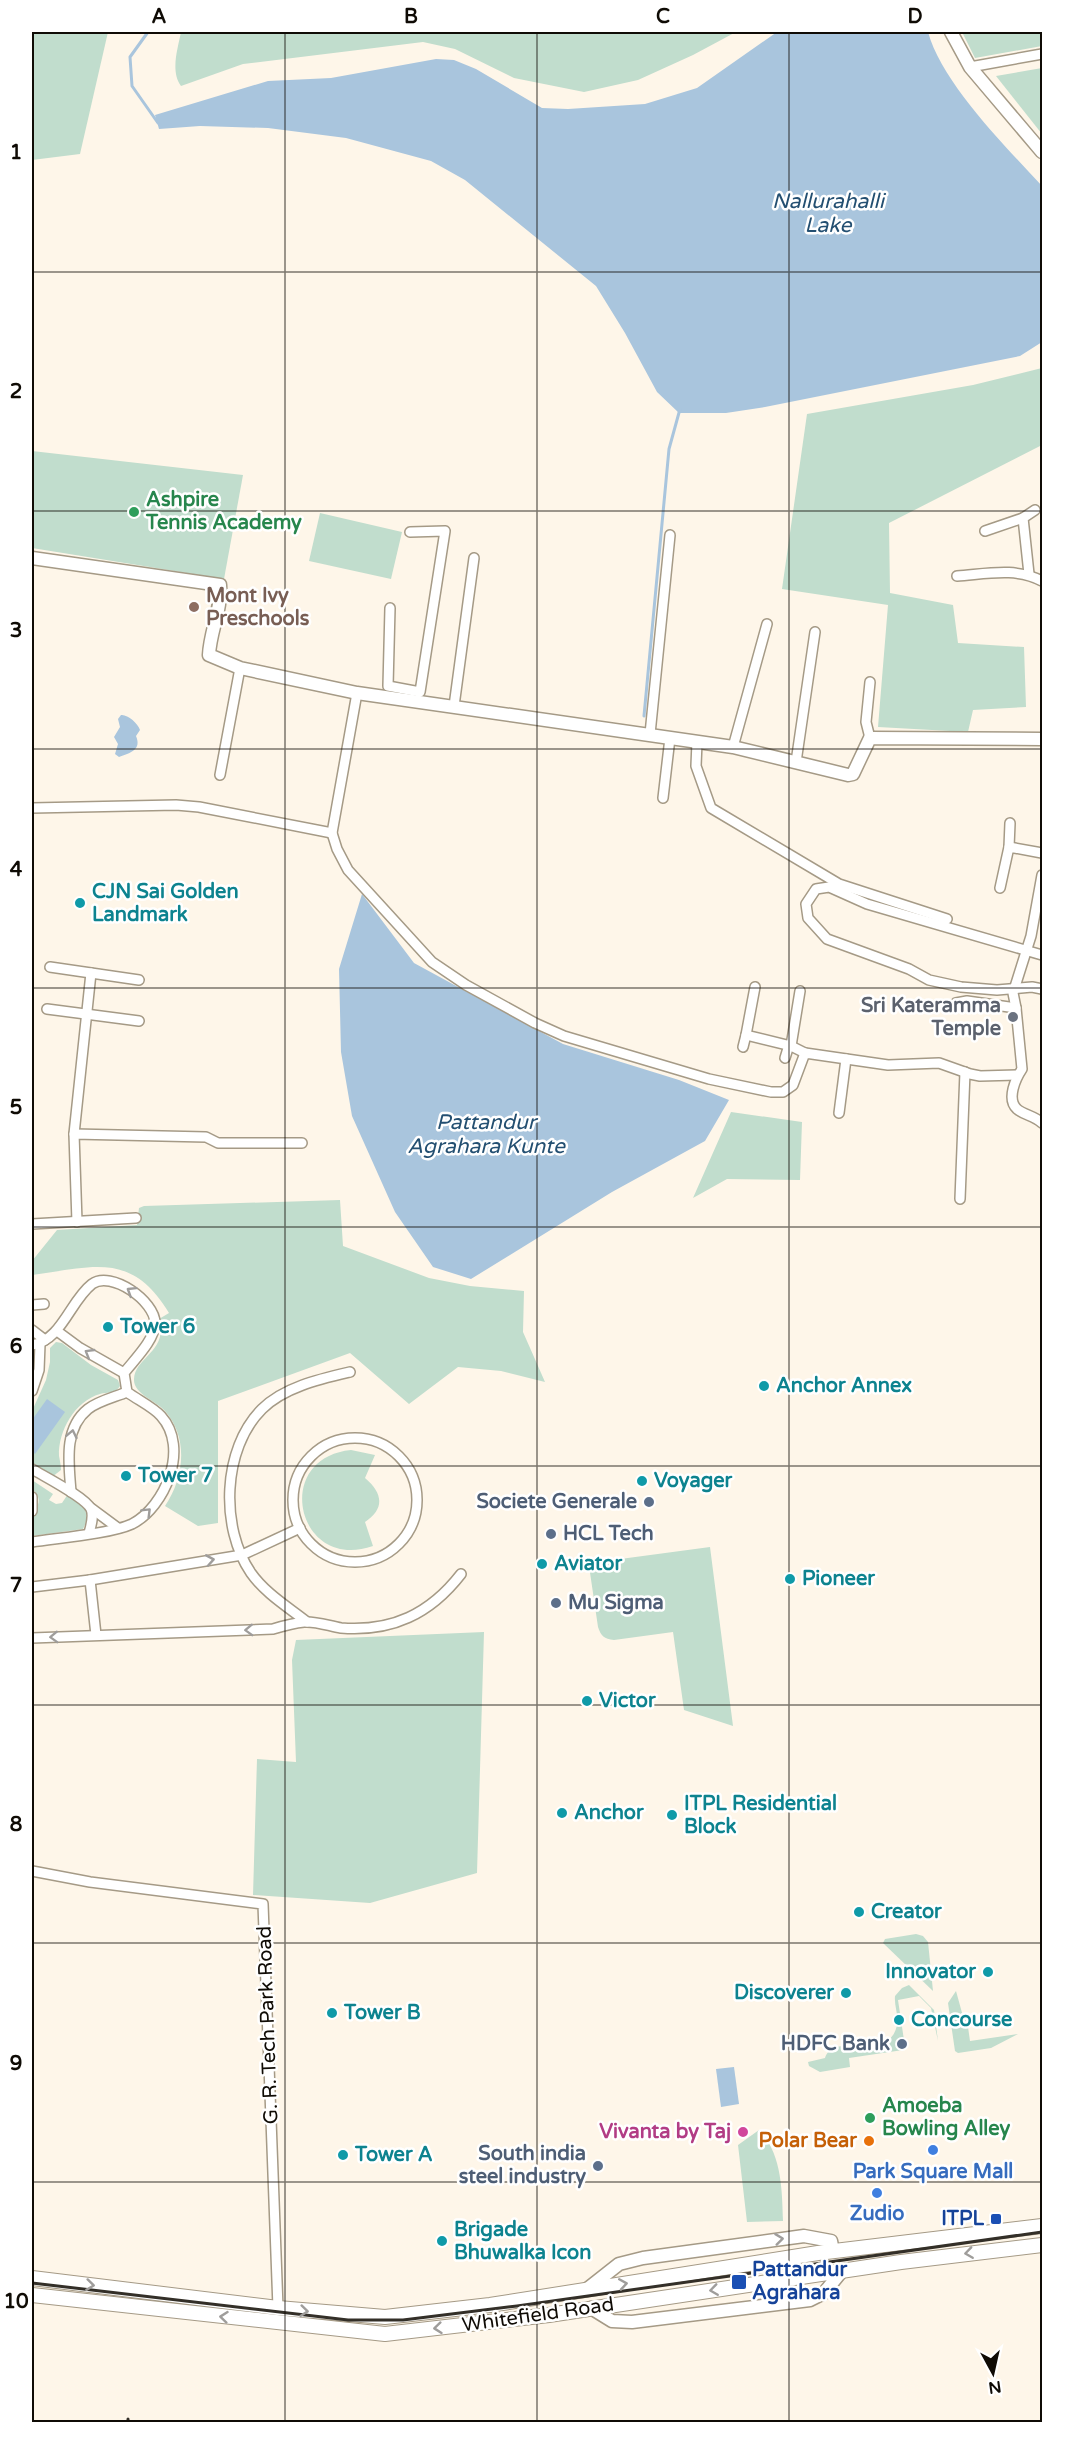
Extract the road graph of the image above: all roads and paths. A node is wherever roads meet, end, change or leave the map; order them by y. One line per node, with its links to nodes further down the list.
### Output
1 (951, 32): 3 (street)
2 (1042, 54): 3 (street)
3 (970, 67): 4 (street)
4 (1042, 152)
5 (1035, 510): 6 (street)
6 (1023, 518): 7 (street); 12 (street)
7 (985, 531)
8 (411, 532): 21 (street)
9 (670, 535): 23 (street)
10 (32, 558): 18 (street)
11 (474, 558): 22 (street)
12 (1029, 574): 13 (street); 14 (street)
13 (957, 576)
14 (1042, 581)
15 (390, 608): 21 (street)
16 (767, 624): 28 (street)
17 (815, 632): 29 (street)
18 (240, 668): 20 (street); 30 (street)
19 (870, 682): 25 (street)
20 (357, 693): 21 (street); 34 (street)
21 (403, 694): 22 (street)
22 (454, 706): 23 (street)
23 (650, 734): 24 (street)
24 (669, 738): 27 (street); 31 (street)
25 (870, 738): 26 (street); 29 (street)
26 (1042, 739)
27 (697, 742): 28 (street); 39 (street)
28 (733, 747): 29 (street)
29 (796, 762)
30 (220, 775)
31 (663, 798)
32 (32, 808): 34 (street)
33 (1010, 823): 35 (street)
34 (332, 833): 57 (street)
35 (1009, 847): 36 (street); 38 (street)
36 (1042, 853)
37 (1042, 875): 40 (street)
38 (1000, 888)
39 (947, 919)
40 (1026, 950): 41 (street); 46 (street); 46 (street)
41 (1042, 955)
42 (50, 967): 43 (street)
43 (91, 973): 44 (street); 52 (street)
44 (139, 981)
45 (755, 987): 54 (street)
46 (1015, 987): 47 (street); 50 (street)
47 (1042, 989)
48 (800, 991): 55 (street)
49 (956, 1003): 50 (street)
50 (1016, 1008): 61 (street)
51 (47, 1009): 52 (street)
52 (86, 1014): 53 (street); 64 (street)
53 (139, 1021)
54 (746, 1035): 55 (street); 56 (street)
55 (790, 1045): 57 (street); 58 (street)
56 (743, 1047)
57 (805, 1053): 59 (street)
58 (786, 1058)
59 (846, 1059): 60 (street); 62 (street)
60 (965, 1072): 61 (street); 66 (street)
61 (1017, 1075): 63 (street)
62 (839, 1113)
63 (1042, 1123)
64 (74, 1134): 65 (street); 68 (street)
65 (302, 1143)
66 (960, 1199)
67 (136, 1218): 68 (street)
68 (77, 1222): 69 (street)
69 (32, 1224)
70 (44, 1304): 71 (street)
71 (32, 1305)
72 (32, 1330): 74 (street)
73 (57, 1330): 74 (street); 77 (street, one-way to 73); 77 (street, one-way to 73)
74 (39, 1343): 75 (street)
75 (35, 1367): 78 (street)
76 (350, 1372): 89 (street)
77 (124, 1373): 79 (street)
78 (32, 1391)
79 (127, 1392): 81 (street, one-way to 79); 85 (street, one-way to 79)
80 (32, 1469): 81 (street)
81 (71, 1492): 83 (street)
82 (32, 1497): 84 (street)
83 (91, 1508): 85 (street); 87 (street)
84 (32, 1511)
85 (118, 1528): 87 (street)
86 (300, 1528): 86 (street); 89 (street)
87 (89, 1533): 88 (street)
88 (32, 1542)
89 (242, 1554): 91 (street, one-way to 89); 93 (street)
90 (461, 1574): 93 (street)
91 (90, 1580): 92 (street); 94 (street)
92 (32, 1587)
93 (307, 1622): 94 (street, one-way to 94)
94 (96, 1635): 95 (street, one-way to 95)
95 (32, 1638)
96 (32, 1871): 104 (street, G. R. Tech Park Road)
97 (1042, 2226): 99 (main road, Whitefield Road)
98 (1042, 2245): 100 (main road, Whitefield Road, one-way to 100)
99 (833, 2252): 102 (main road, Whitefield Road, one-way to 99); 102 (street, Whitefield Road, one-way to 99)
100 (841, 2272): 105 (main road, Whitefield Road, one-way to 105); 105 (street)
101 (32, 2278): 104 (main road, Whitefield Road, one-way to 104)
102 (585, 2290): 104 (main road, Whitefield Road, one-way to 102)
103 (32, 2295): 105 (main road, Whitefield Road, one-way to 103)
104 (278, 2308)
105 (591, 2308)

